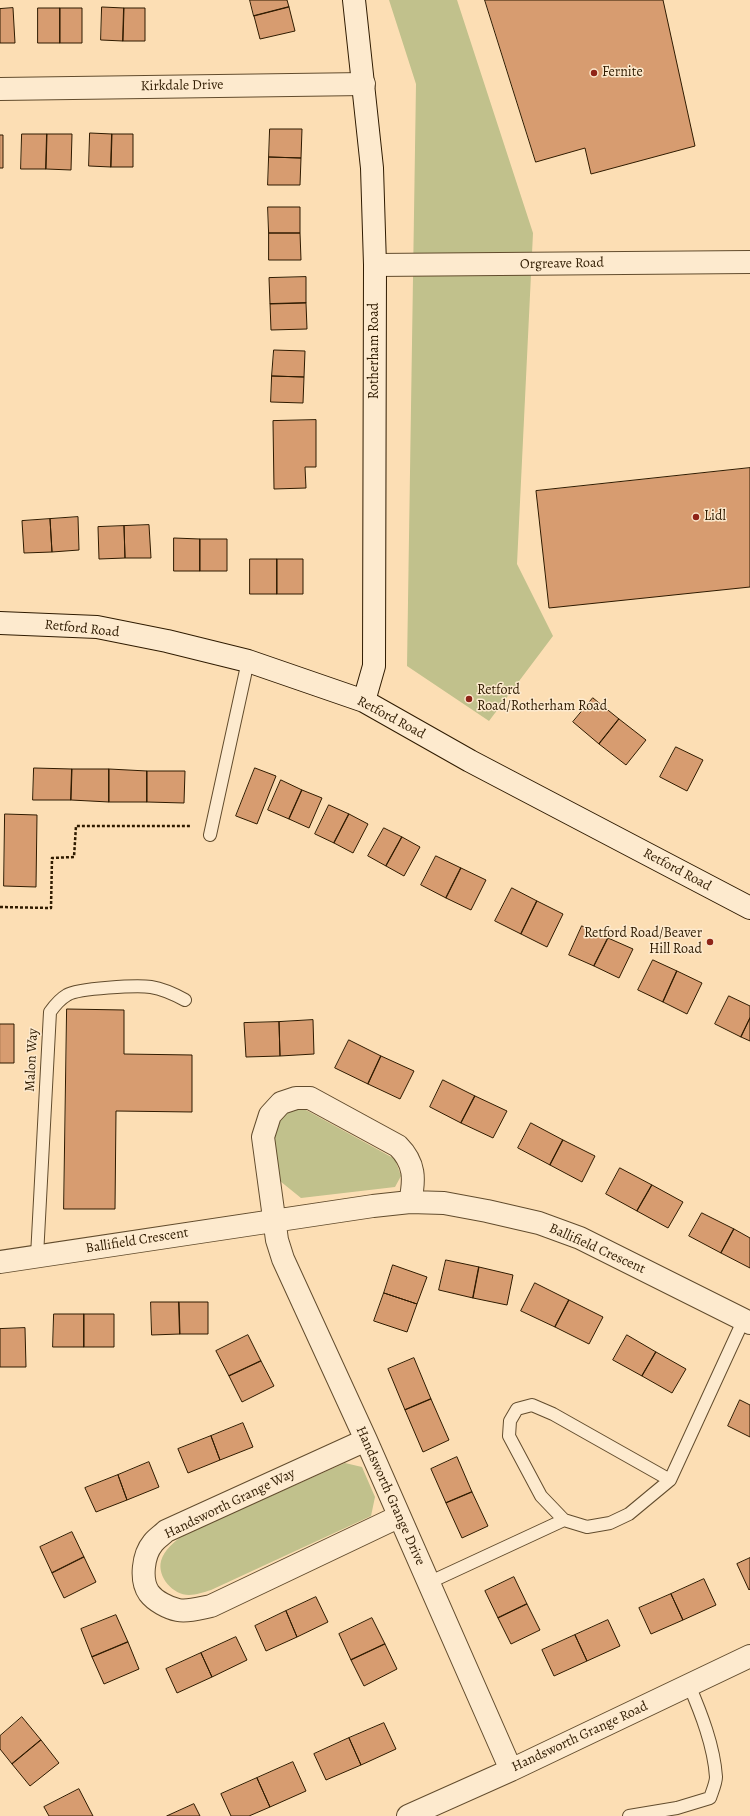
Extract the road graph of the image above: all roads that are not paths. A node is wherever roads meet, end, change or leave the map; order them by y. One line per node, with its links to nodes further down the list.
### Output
1 (354, 0): 2 (street, Rotherham Road)
2 (364, 84): 3 (street, Kirkdale Drive); 5 (street, Rotherham Road)
3 (0, 89)
4 (750, 262): 5 (street, Orgreave Road)
5 (375, 266): 8 (street, Rotherham Road)
6 (0, 623): 7 (street, Retford Road)
7 (248, 661): 8 (street, Retford Road); 9 (lane)
8 (364, 701): 10 (street, Retford Road)
9 (211, 830)
10 (750, 908)
11 (185, 1000): 14 (lane, Malon Way)
12 (410, 1202): 13 (street, Ballifield Crescent); 13 (street); 16 (street, Ballifield Crescent)
13 (275, 1220): 14 (street, Ballifield Crescent); 17 (street, Handsworth Grange Drive)
14 (37, 1256): 15 (street, Ballifield Crescent)
15 (0, 1262)
16 (747, 1321): 18 (lane)
17 (366, 1440): 19 (street, Handsworth Grange Drive); 19 (street, Handsworth Grange Way)
18 (670, 1480): 20 (lane); 20 (lane)
19 (398, 1517): 21 (street, Handsworth Grange Drive)
20 (564, 1520): 21 (lane)
21 (428, 1583): 24 (street, Handsworth Grange Drive)
22 (750, 1656): 23 (street, Handsworth Grange Road)
23 (689, 1685): 24 (street, Handsworth Grange Road); 26 (lane)
24 (511, 1770): 25 (street, Handsworth Grange Road)
25 (408, 1816)
26 (629, 1816)

